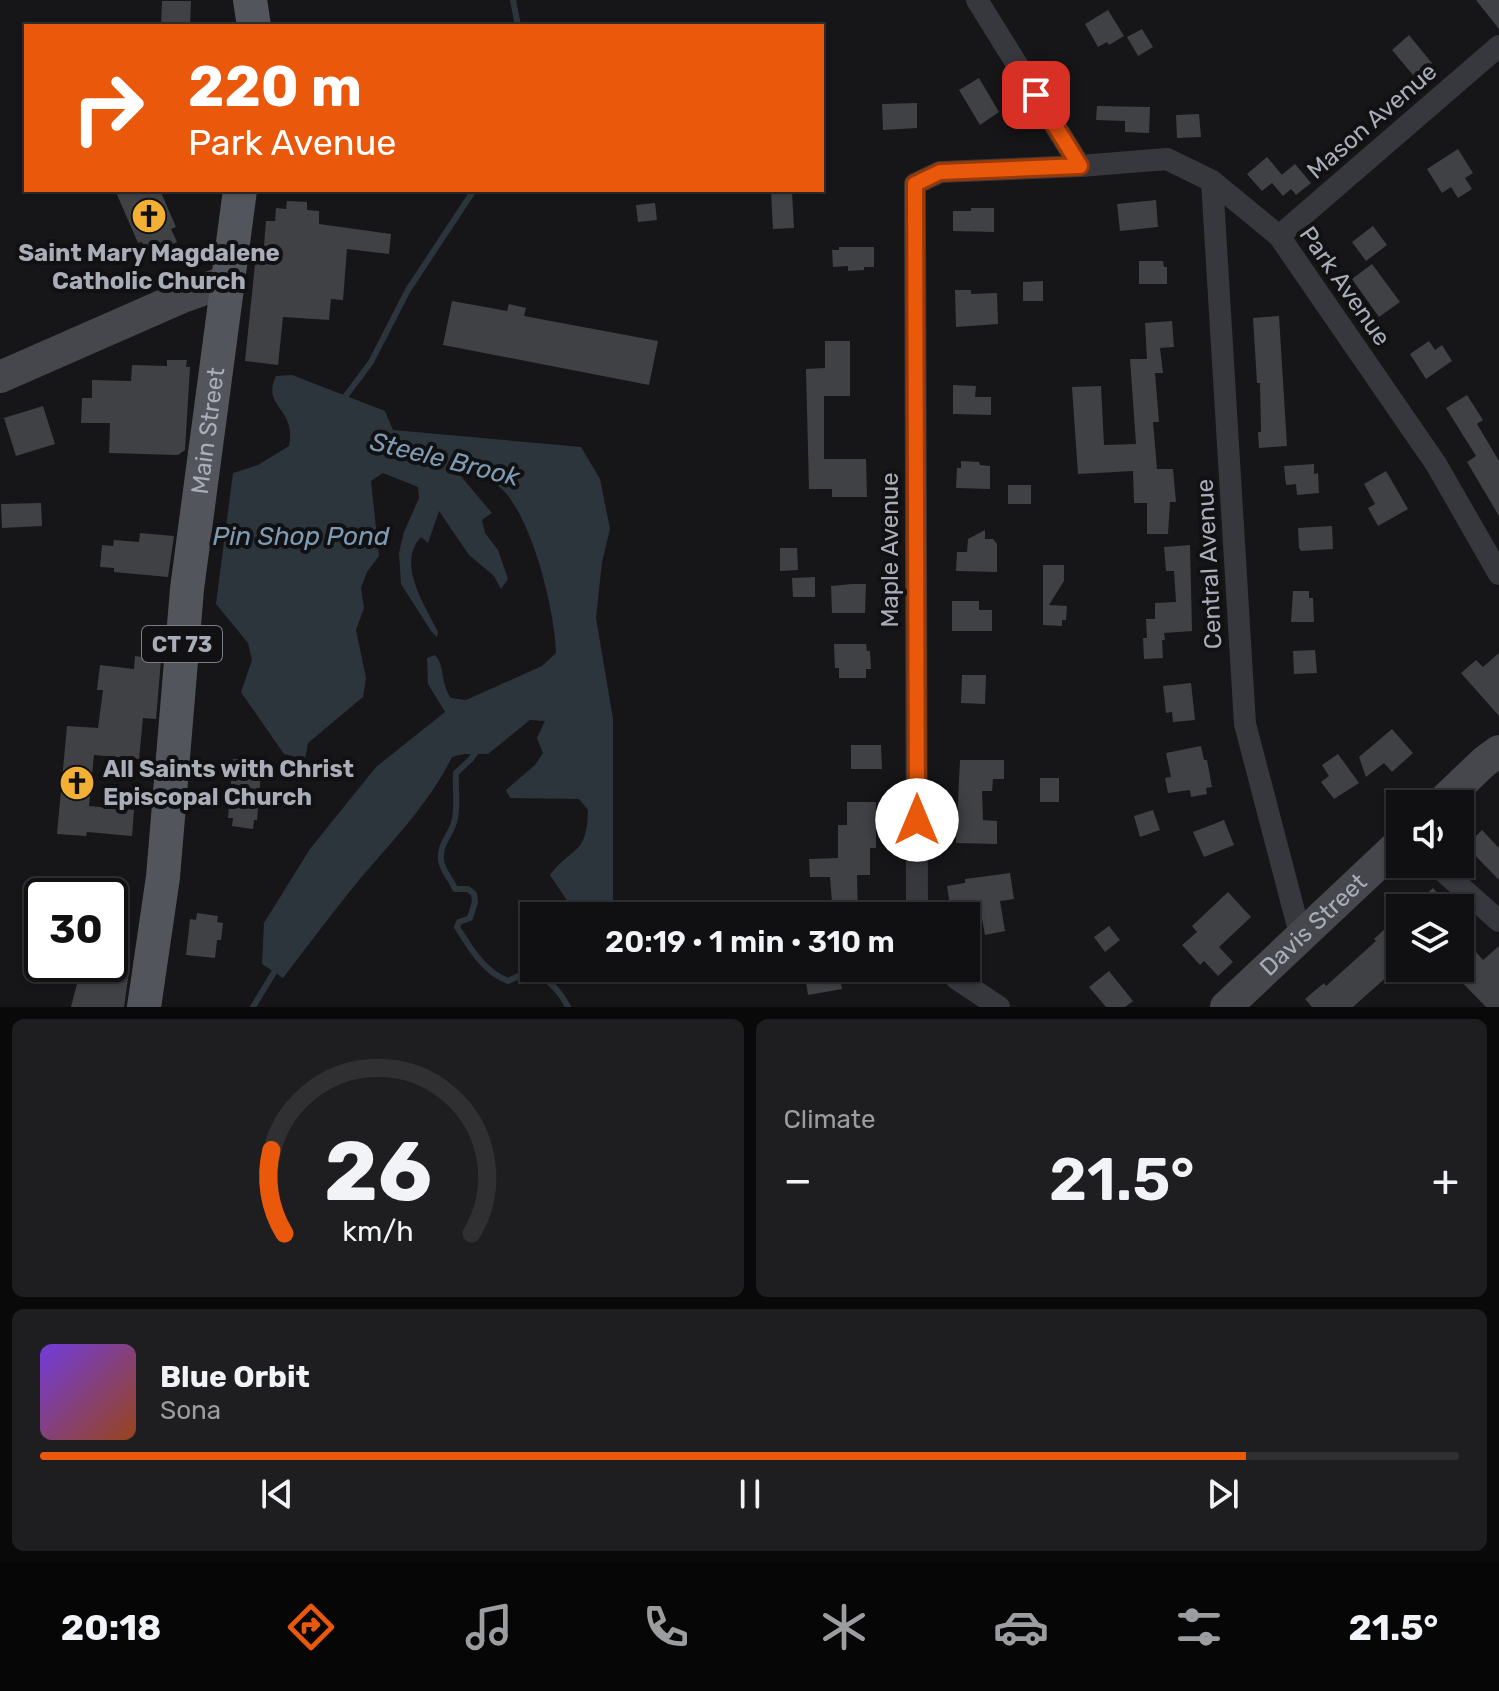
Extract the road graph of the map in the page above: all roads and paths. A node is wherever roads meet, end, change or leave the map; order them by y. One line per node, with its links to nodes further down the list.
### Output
1 (250, 0): 3 (main road)
2 (977, 0): 5 (street)
3 (254, 24)
4 (1499, 46): 9 (street, Mason Avenue)
5 (1080, 166): 6 (street, Park Avenue); 7 (street, Park Avenue)
6 (1212, 181): 9 (street, Park Avenue); 19 (street, Central Avenue)
7 (915, 184): 17 (street, Maple Avenue)
8 (240, 192): 10 (main road, Main Street / CT 73)
9 (1279, 236): 12 (street, Park Avenue)
10 (227, 281): 11 (main road); 21 (main road, Main Street / CT 73)
11 (0, 377)
12 (1499, 574)
13 (1499, 751): 14 (main road)
14 (1456, 790)
15 (1386, 856): 19 (main road, Davis Street)
16 (1451, 878): 18 (street)
17 (917, 902)
18 (1499, 921)
19 (1301, 938): 23 (main road, Davis Street)
20 (962, 982): 22 (street)
21 (144, 1007)
22 (999, 1007)
23 (1226, 1007)

